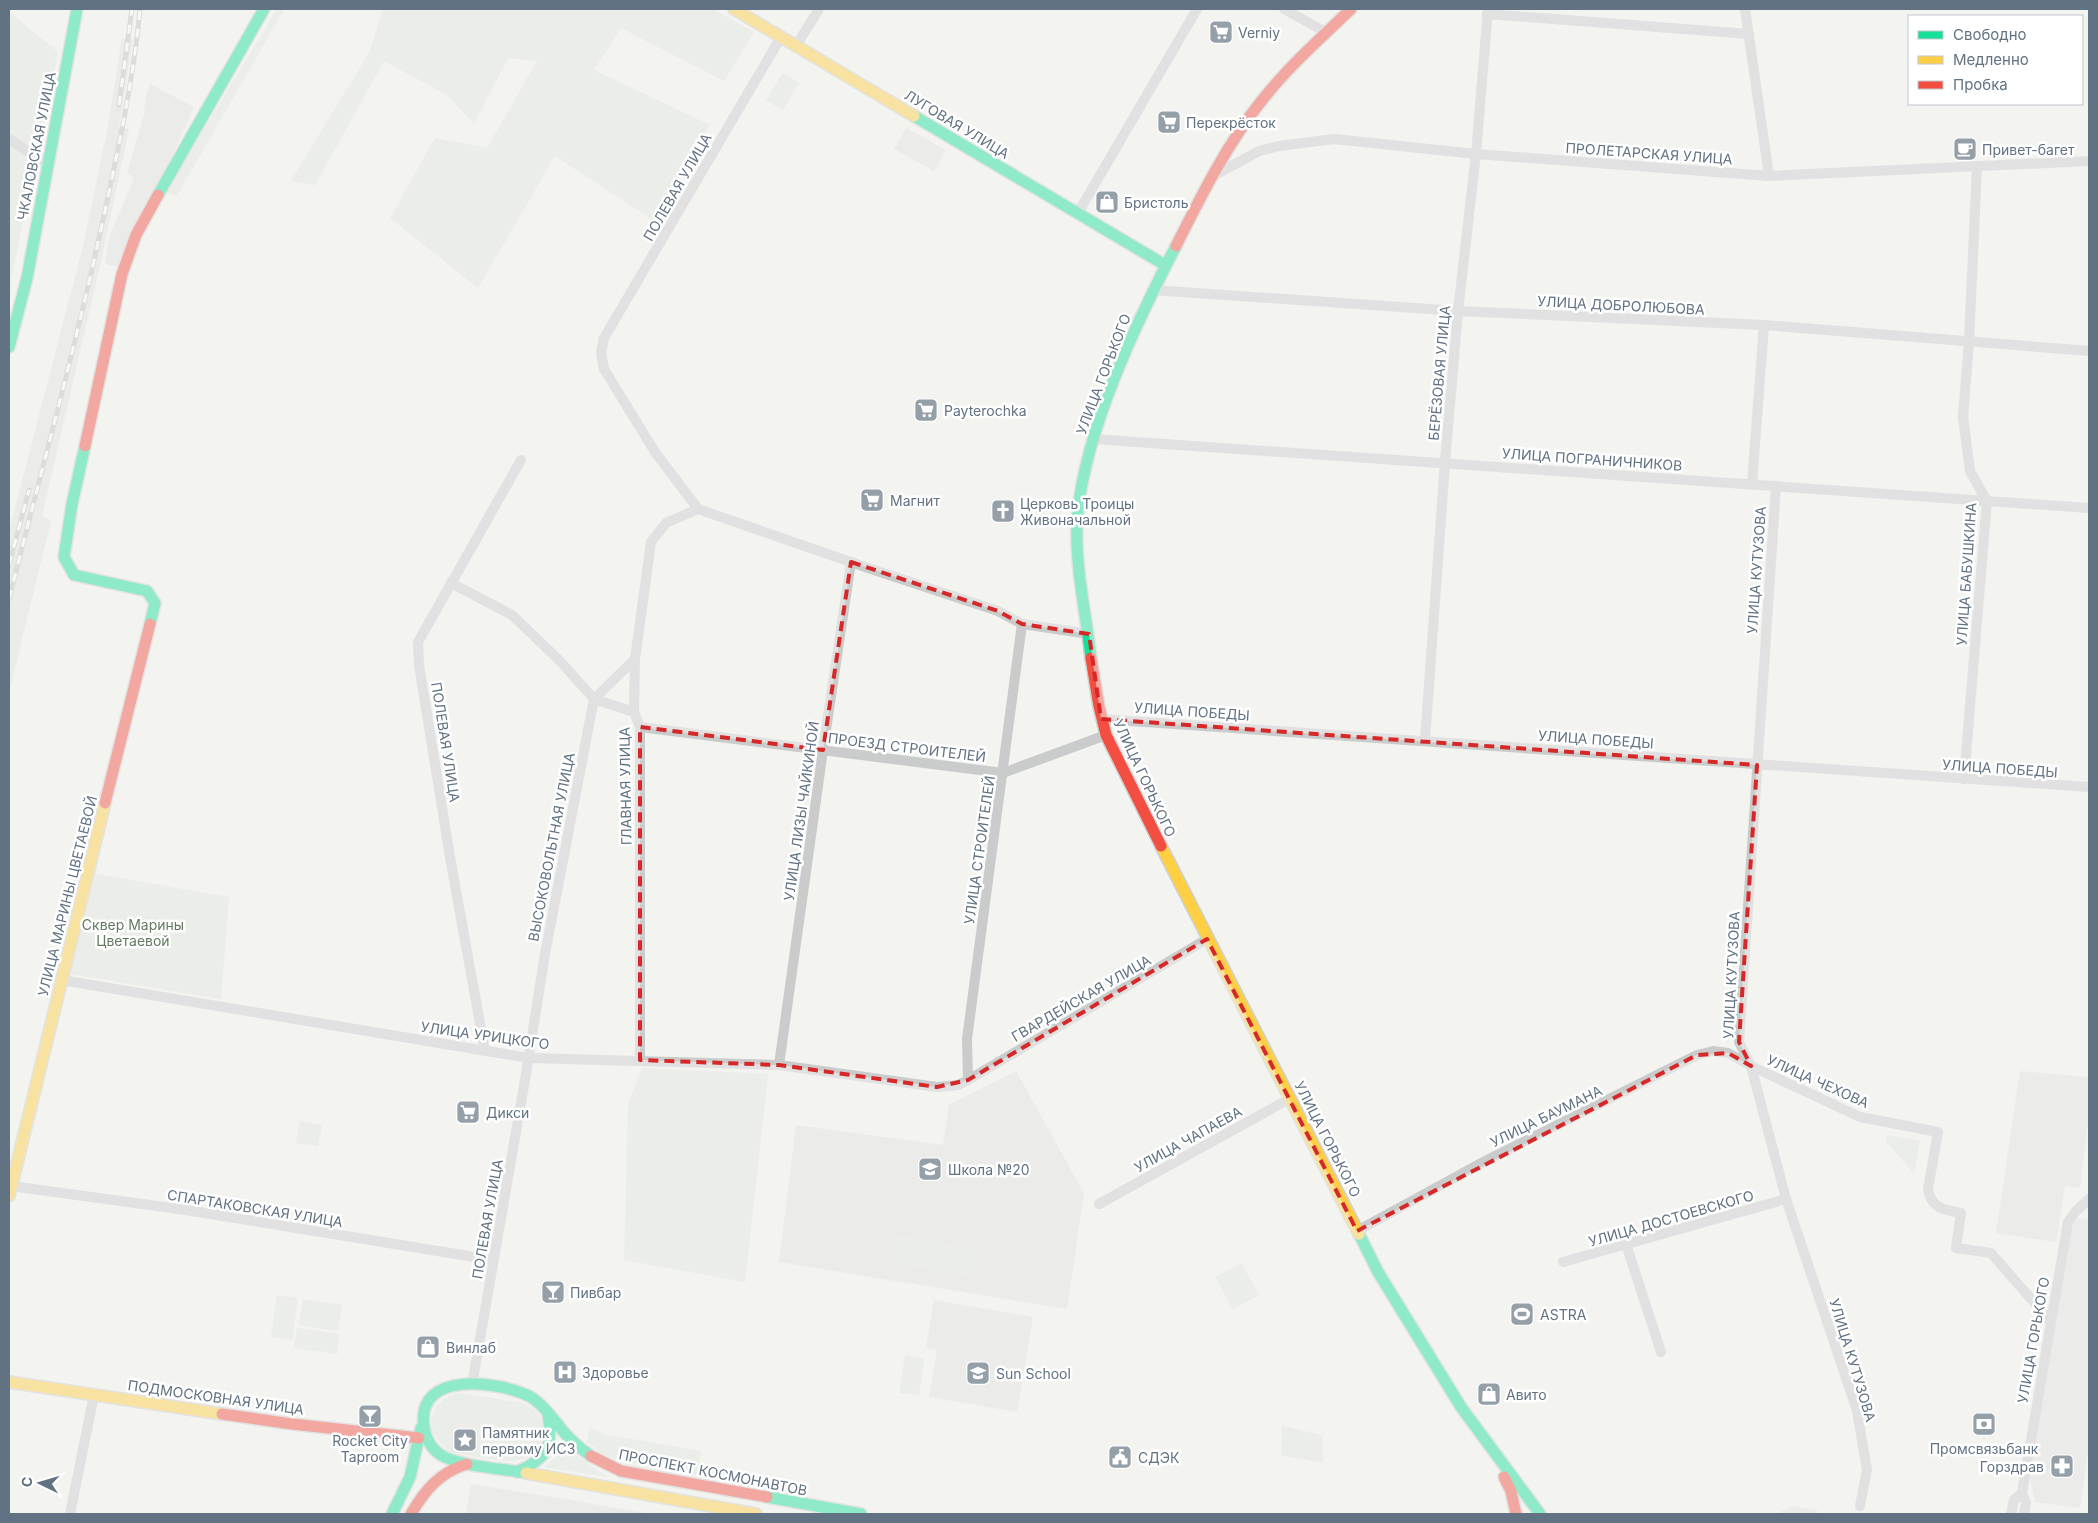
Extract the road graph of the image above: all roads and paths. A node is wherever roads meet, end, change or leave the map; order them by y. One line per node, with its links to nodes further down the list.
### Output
1 (76, 9): 17 (main road, ЧКАЛОВСКАЯ УЛИЦА)
2 (264, 9): 54 (main road, УЛИЦА МАРИНЫ ЦВЕТАЕВОЙ)
3 (734, 9): 12 (main road, ЛУГОВАЯ УЛИЦА)
4 (819, 9): 13 (street)
5 (1197, 9): 21 (street)
6 (1284, 9): 10 (street)
7 (1351, 9): 10 (main road, УЛИЦА ГОРЬКОГО)
8 (1745, 9): 11 (street)
9 (1488, 12): 11 (street); 15 (street, БЕРЁЗОВАЯ УЛИЦА)
10 (1327, 33): 19 (main road, УЛИЦА ГОРЬКОГО)
11 (1749, 34): 20 (street)
12 (781, 36): 13 (main road, ЛУГОВАЯ УЛИЦА); 36 (street, ПОЛЕВАЯ УЛИЦА)
13 (796, 46): 21 (main road, ЛУГОВАЯ УЛИЦА)
14 (9, 139): 17 (street)
15 (1476, 154): 19 (street, ПРОЛЕТАРСКАЯ УЛИЦА); 20 (street, ПРОЛЕТАРСКАЯ УЛИЦА); 24 (street, БЕРЁЗОВАЯ УЛИЦА)
16 (2089, 161): 18 (street, ПРОЛЕТАРСКАЯ УЛИЦА)
17 (49, 165): 27 (main road, ЧКАЛОВСКАЯ УЛИЦА)
18 (1977, 166): 20 (street, ПРОЛЕТАРСКАЯ УЛИЦА); 26 (street, УЛИЦА БАБУШКИНА)
19 (1215, 175): 22 (main road, УЛИЦА ГОРЬКОГО)
20 (1769, 176)
21 (1078, 214): 22 (main road, ЛУГОВАЯ УЛИЦА)
22 (1165, 265): 23 (main road, УЛИЦА ГОРЬКОГО)
23 (1152, 290): 24 (street, УЛИЦА ДОБРОЛЮБОВА); 29 (main road, УЛИЦА ГОРЬКОГО)
24 (1458, 311): 25 (street, УЛИЦА ДОБРОЛЮБОВА); 31 (street, БЕРЁЗОВАЯ УЛИЦА)
25 (1764, 325): 26 (street, УЛИЦА ДОБРОЛЮБОВА); 32 (street)
26 (1970, 342): 28 (street, УЛИЦА ДОБРОЛЮБОВА); 34 (street, УЛИЦА БАБУШКИНА)
27 (9, 347)
28 (2089, 350)
29 (1093, 439): 31 (street, УЛИЦА ПОГРАНИЧНИКОВ); 40 (main road, УЛИЦА ГОРЬКОГО)
30 (521, 460): 38 (street, ПОЛЕВАЯ УЛИЦА)
31 (1444, 462): 32 (street, УЛИЦА ПОГРАНИЧНИКОВ); 47 (street, БЕРЁЗОВАЯ УЛИЦА)
32 (1752, 484): 33 (street, УЛИЦА ПОГРАНИЧНИКОВ)
33 (1776, 486): 34 (street, УЛИЦА ПОГРАНИЧНИКОВ); 49 (street, УЛИЦА КУТУЗОВА)
34 (1987, 501): 35 (street, УЛИЦА ПОГРАНИЧНИКОВ); 51 (street, УЛИЦА БАБУШКИНА)
35 (2089, 508)
36 (698, 509): 37 (street); 41 (street, ГЛАВНАЯ УЛИЦА)
37 (851, 562): 39 (street); 48 (street, УЛИЦА ЛИЗЫ ЧАЙКИНОЙ)
38 (451, 583): 42 (street); 55 (street, ПОЛЕВАЯ УЛИЦА)
39 (1022, 624): 40 (street); 50 (street, УЛИЦА СТРОИТЕЛЕЙ)
40 (1088, 634): 44 (main road, УЛИЦА ГОРЬКОГО)
41 (635, 659): 42 (street); 43 (street, ГЛАВНАЯ УЛИЦА)
42 (594, 699): 43 (street); 56 (street, ВЫСОКОВОЛЬТНАЯ УЛИЦА)
43 (634, 712): 45 (street, ГЛАВНАЯ УЛИЦА)
44 (1101, 719): 46 (main road, УЛИЦА ГОРЬКОГО); 47 (street, УЛИЦА ПОБЕДЫ)
45 (640, 727): 48 (street, ПРОЕЗД СТРОИТЕЛЕЙ); 57 (street, ГЛАВНАЯ УЛИЦА)
46 (1106, 736): 50 (street, ПРОЕЗД СТРОИТЕЛЕЙ); 53 (main road, УЛИЦА ГОРЬКОГО)
47 (1425, 740): 49 (street, УЛИЦА ПОБЕДЫ)
48 (823, 750): 50 (street, ПРОЕЗД СТРОИТЕЛЕЙ); 58 (street, УЛИЦА ЛИЗЫ ЧАЙКИНОЙ)
49 (1757, 765): 51 (street, УЛИЦА ПОБЕДЫ); 59 (street, УЛИЦА КУТУЗОВА)
50 (1003, 773): 60 (street, УЛИЦА СТРОИТЕЛЕЙ)
51 (1964, 779): 52 (street, УЛИЦА ПОБЕДЫ)
52 (2089, 787)
53 (1207, 939): 60 (street, ГВАРДЕЙСКАЯ УЛИЦА); 61 (main road, УЛИЦА ГОРЬКОГО)
54 (61, 980): 55 (street, УЛИЦА УРИЦКОГО); 62 (main road, УЛИЦА МАРИНЫ ЦВЕТАЕВОЙ)
55 (486, 1051): 56 (street, УЛИЦА УРИЦКОГО)
56 (529, 1058): 57 (street, УЛИЦА УРИЦКОГО); 68 (street, ПОЛЕВАЯ УЛИЦА)
57 (640, 1060): 58 (street, УЛИЦА УРИЦКОГО)
58 (780, 1065): 60 (street, УЛИЦА УРИЦКОГО)
59 (1750, 1066): 63 (street, УЛИЦА КУТУЗОВА); 66 (street, УЛИЦА БАУМАНА); 70 (street, УЛИЦА ЧЕХОВА)
60 (968, 1080)
61 (1291, 1098): 65 (street, УЛИЦА ЧАПАЕВА); 66 (main road, УЛИЦА ГОРЬКОГО)
62 (10, 1191): 68 (street, СПАРТАКОВСКАЯ УЛИЦА)
63 (1786, 1199): 67 (street, УЛИЦА ДОСТОЕВСКОГО); 82 (street, УЛИЦА КУТУЗОВА)
64 (2089, 1199): 70 (street, УЛИЦА ГОРЬКОГО)
65 (1099, 1204)
66 (1357, 1231): 78 (main road, УЛИЦА ГОРЬКОГО)
67 (1626, 1244): 69 (street, УЛИЦА ДОСТОЕВСКОГО); 71 (street)
68 (493, 1260): 73 (street, ПОЛЕВАЯ УЛИЦА)
69 (1563, 1262)
70 (2051, 1322): 81 (street, УЛИЦА ГОРЬКОГО)
71 (1661, 1352)
72 (9, 1382): 74 (main road, ПОДМОСКОВНАЯ УЛИЦА)
73 (472, 1384): 75 (main road, ПРОСПЕКТ КОСМОНАВТОВ); 76 (main road, ПРОСПЕКТ КОСМОНАВТОВ)
74 (94, 1395): 77 (main road, ПОДМОСКОВНАЯ УЛИЦА); 83 (street)
75 (548, 1415): 80 (main road); 87 (main road, ПРОСПЕКТ КОСМОНАВТОВ)
76 (422, 1424): 77 (main road, ПРОСПЕКТ КОСМОНАВТОВ); 79 (main road)
77 (419, 1438): 84 (main road, ПРОСПЕКТ КОСМОНАВТОВ)
78 (1484, 1438): 88 (main road); 89 (main road)
79 (470, 1464): 80 (main road); 85 (main road)
80 (517, 1472): 86 (main road)
81 (2022, 1494): 90 (street, УЛИЦА ГОРЬКОГО); 91 (street, УЛИЦА ГОРЬКОГО)
82 (1860, 1506)
83 (70, 1514)
84 (392, 1514)
85 (411, 1514)
86 (756, 1514)
87 (861, 1514)
88 (1516, 1514)
89 (1540, 1514)
90 (2011, 1514)
91 (2024, 1514)

